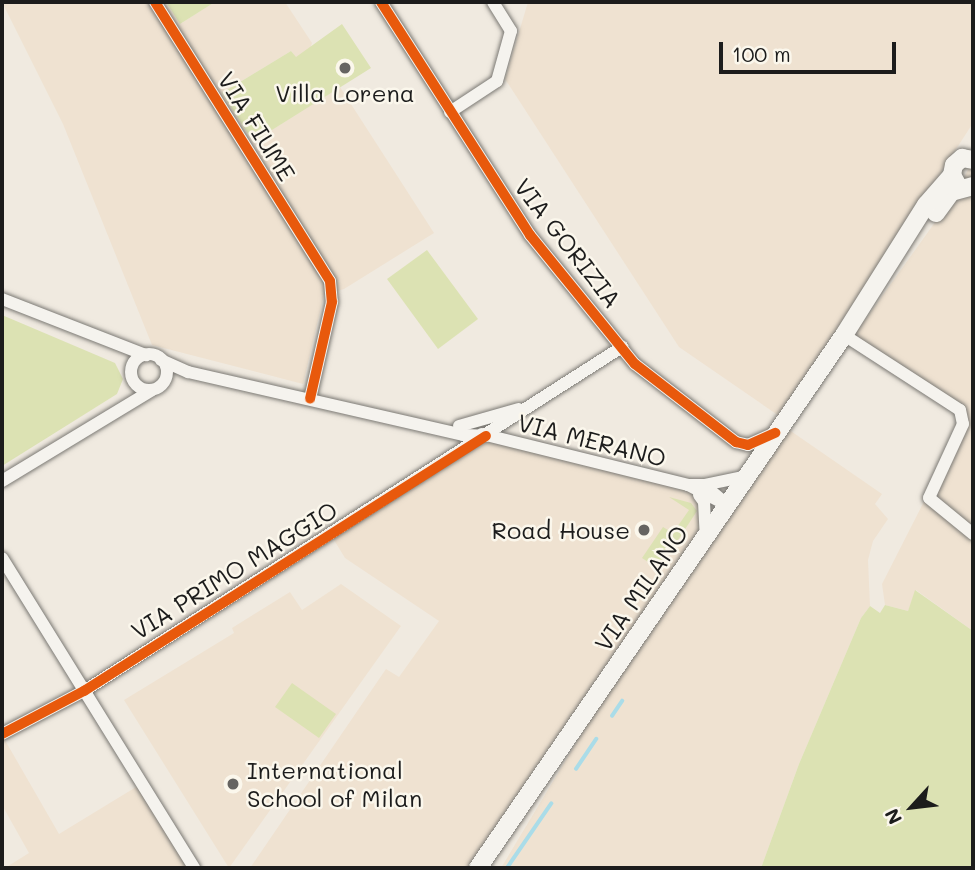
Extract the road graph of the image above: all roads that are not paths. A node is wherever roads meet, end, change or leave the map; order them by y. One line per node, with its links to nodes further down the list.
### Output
1 (155, 2): 17 (street, VIA FIUME)
2 (381, 2): 4 (street, VIA GORIZIA)
3 (493, 2): 4 (street)
4 (450, 113): 10 (street, VIA GORIZIA)
5 (972, 155): 6 (main road, VIA MILANO)
6 (963, 183): 8 (main road, VIA MILANO)
7 (2, 299): 9 (street)
8 (844, 335): 22 (main road, VIA MILANO); 28 (street)
9 (95, 338): 11 (street); 14 (street)
10 (622, 347): 19 (street, VIA PRIMO MAGGIO); 22 (street, VIA GORIZIA)
11 (146, 355): 12 (street); 14 (street)
12 (161, 360): 13 (street); 15 (street)
13 (188, 372): 15 (street); 17 (street)
14 (132, 374): 16 (street); 18 (street)
15 (165, 379): 16 (street)
16 (152, 390): 18 (street)
17 (310, 398): 20 (street)
18 (125, 403): 25 (street)
19 (526, 407): 21 (street, VIA PRIMO MAGGIO); 23 (street, VIA PRIMO MAGGIO)
20 (428, 424): 21 (street); 23 (street)
21 (459, 426): 23 (street)
22 (775, 433): 24 (main road, VIA MILANO)
23 (486, 436): 26 (street, VIA MERANO); 31 (street, VIA PRIMO MAGGIO)
24 (747, 476): 26 (street); 27 (main road, VIA MILANO)
25 (2, 481)
26 (701, 490): 27 (street, VIA MERANO); 29 (street)
27 (727, 504): 29 (main road, VIA MILANO)
28 (973, 534)
29 (706, 536): 34 (main road, VIA MILANO)
30 (2, 558): 31 (street)
31 (84, 691): 32 (street, VIA PRIMO MAGGIO); 33 (street)
32 (2, 734)
33 (194, 868)
34 (478, 868)

